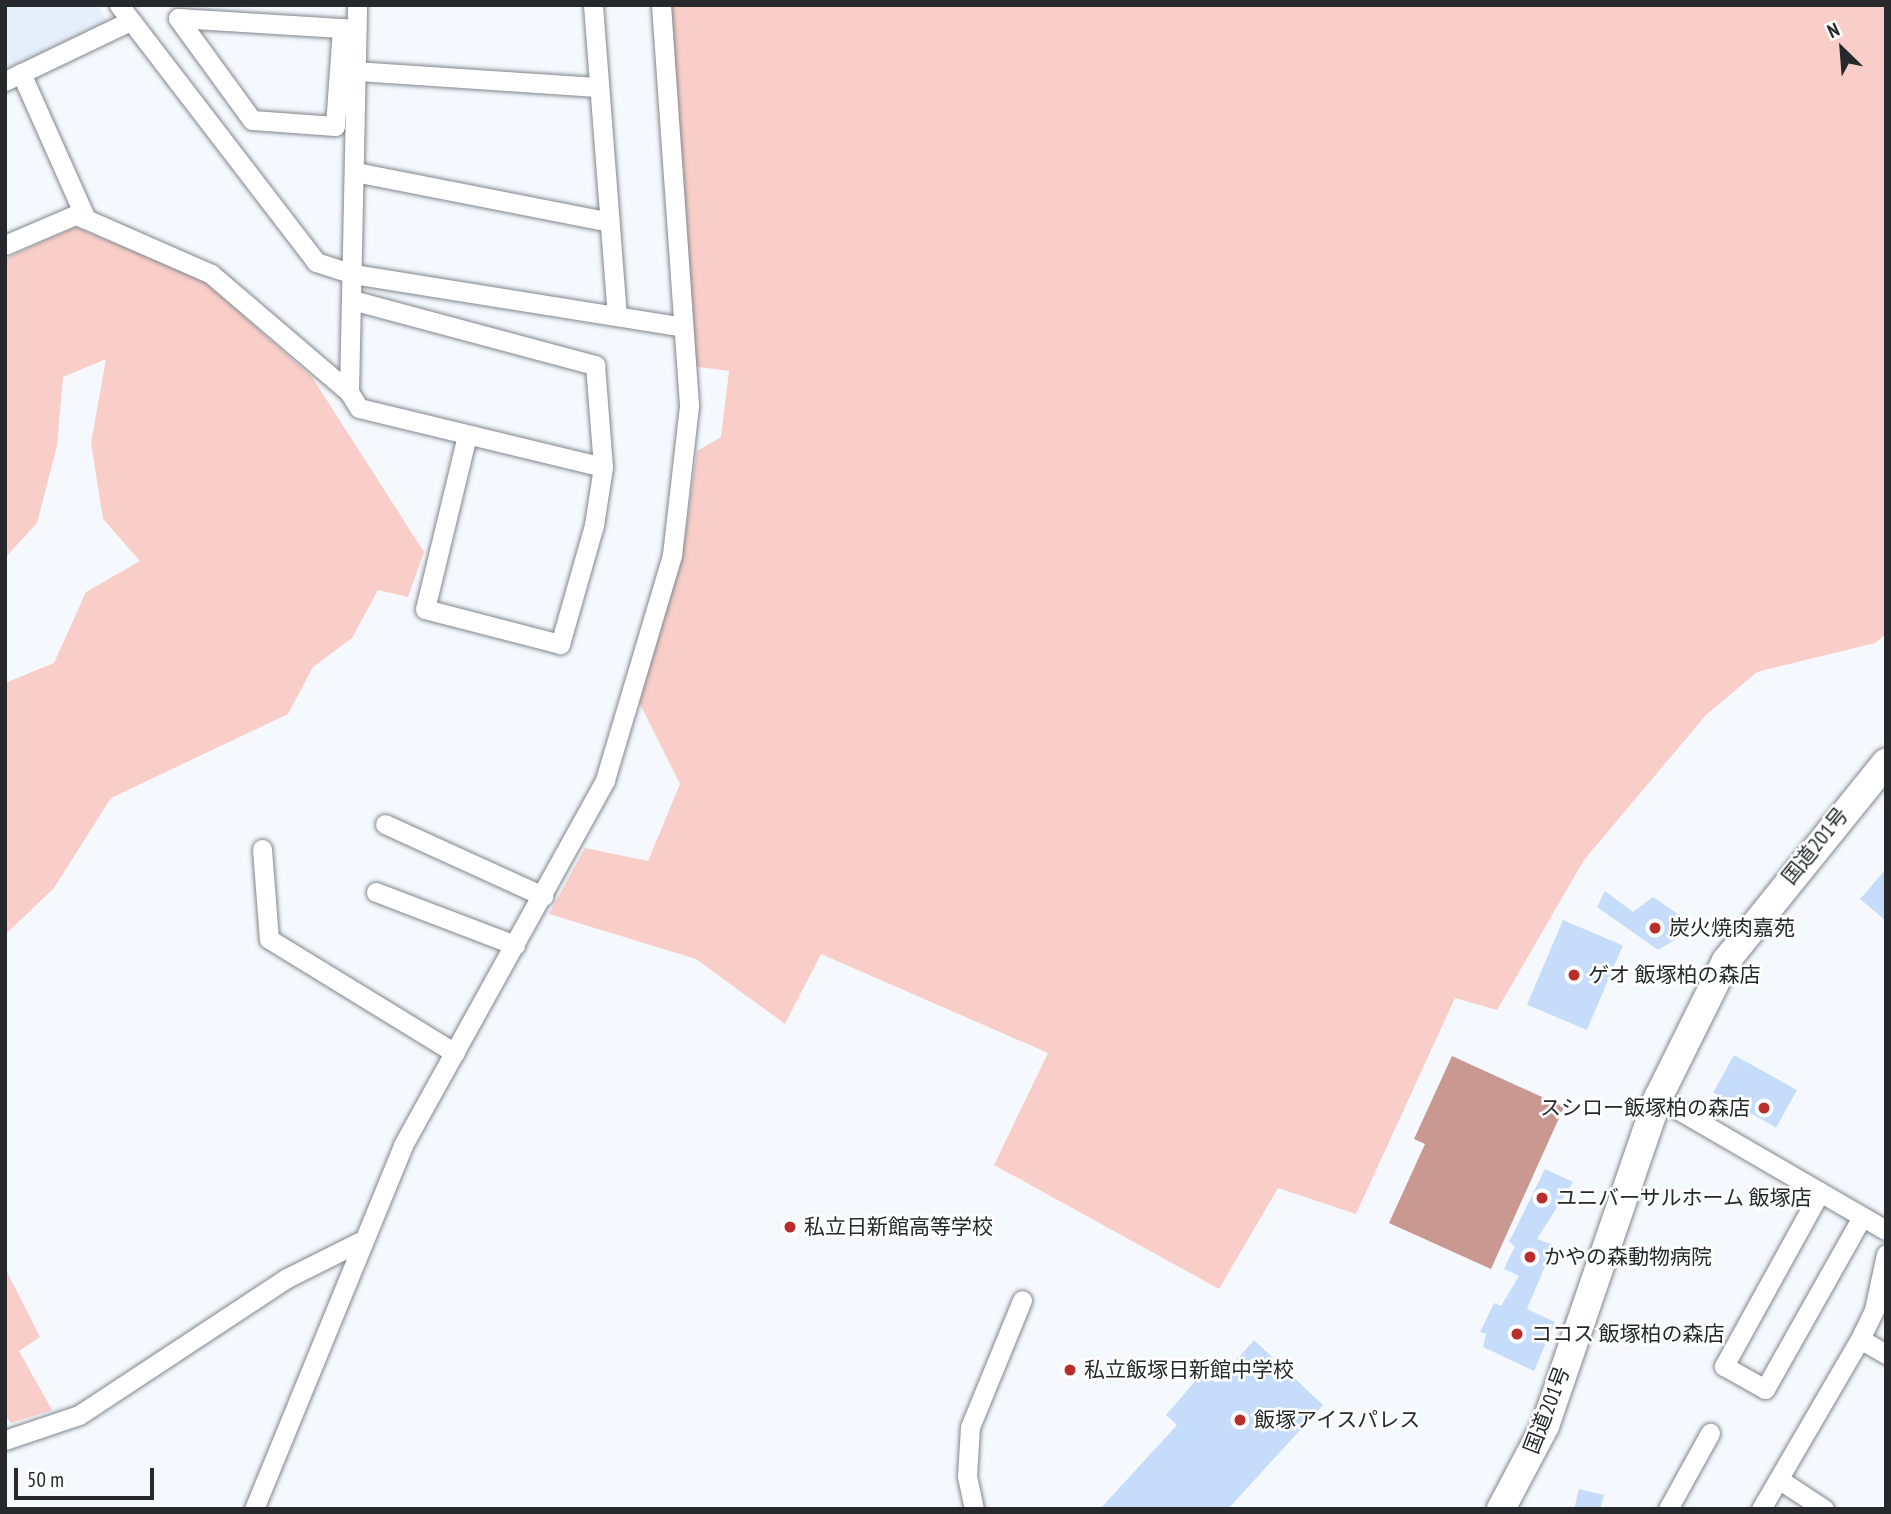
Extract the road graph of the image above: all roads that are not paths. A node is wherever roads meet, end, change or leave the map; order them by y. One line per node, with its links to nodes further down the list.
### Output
1 (357, 5): 5 (street)
2 (593, 5): 8 (street)
3 (661, 5): 16 (street)
4 (125, 13): 7 (street); 13 (street)
5 (349, 29): 5 (street); 6 (street)
6 (356, 71): 8 (street); 9 (street)
7 (13, 77): 10 (street)
8 (598, 87): 11 (street)
9 (355, 172): 11 (street); 13 (street)
10 (86, 219): 12 (street); 17 (street)
11 (609, 222): 15 (street)
12 (5, 246)
13 (354, 275): 14 (street); 15 (street)
14 (352, 300): 17 (street); 19 (street)
15 (617, 315): 16 (street)
16 (679, 326): 24 (street)
17 (349, 392): 18 (street)
18 (467, 436): 19 (street); 19 (street)
19 (603, 467)
20 (1886, 763): 27 (highway, 国道201号)
21 (385, 824): 24 (street)
22 (262, 849): 26 (street)
23 (376, 892): 25 (street)
24 (543, 896): 25 (street)
25 (515, 945): 26 (street)
26 (455, 1053): 31 (street)
27 (1658, 1098): 28 (street); 41 (highway, 国道201号)
28 (1820, 1192): 29 (street); 29 (street)
29 (1862, 1217): 30 (street)
30 (1886, 1230)
31 (359, 1242): 37 (street); 39 (street)
32 (1886, 1254): 34 (street)
33 (1022, 1300): 40 (street)
34 (1860, 1339): 35 (street); 38 (street)
35 (1886, 1354)
36 (1710, 1433): 42 (street)
37 (5, 1440)
38 (1780, 1480): 43 (street); 44 (street)
39 (254, 1509)
40 (974, 1509)
41 (1501, 1509)
42 (1668, 1509)
43 (1761, 1509)
44 (1824, 1509)

